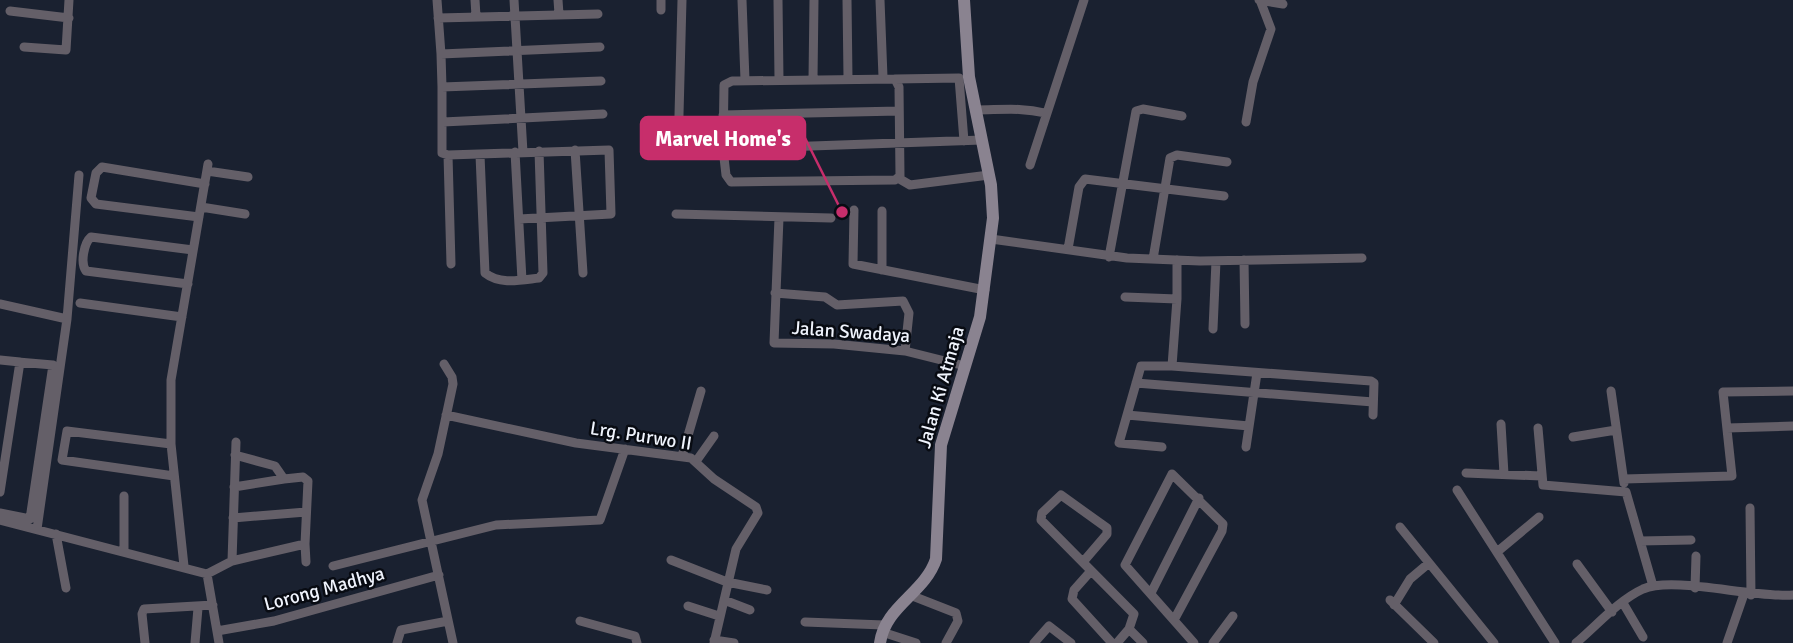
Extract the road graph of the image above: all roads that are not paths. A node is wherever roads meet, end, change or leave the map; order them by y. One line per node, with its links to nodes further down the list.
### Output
1 (69, 0): 21 (street)
2 (437, 0): 22 (street)
3 (475, 0): 20 (street)
4 (514, 0): 19 (street)
5 (558, 0): 17 (street)
6 (682, 0): 52 (street)
7 (742, 0): 32 (street)
8 (778, 0): 29 (street)
9 (814, 0): 30 (street)
10 (847, 0): 28 (street)
11 (880, 0): 27 (street)
12 (964, 0): 36 (street, Jalan Ki Atmaja)
13 (1084, 0): 38 (street)
14 (1259, 0): 15 (street); 44 (street)
15 (1283, 4)
16 (10, 11): 21 (street)
17 (559, 14): 18 (street); 19 (street)
18 (598, 14)
19 (514, 15): 20 (street); 25 (street)
20 (476, 16): 22 (street)
21 (69, 18): 23 (street)
22 (438, 18): 26 (street)
23 (24, 47)
24 (600, 47): 25 (street)
25 (517, 51): 26 (street); 34 (street)
26 (441, 54): 35 (street)
27 (883, 77): 28 (street); 31 (street)
28 (848, 78): 30 (street)
29 (779, 79): 30 (street); 32 (street)
30 (813, 79)
31 (895, 79): 37 (street); 46 (street)
32 (745, 80): 40 (street)
33 (601, 81): 34 (street)
34 (519, 84): 35 (street); 42 (street)
35 (442, 87): 43 (street)
36 (975, 110): 38 (street); 45 (street, Jalan Ki Atmaja)
37 (899, 111): 40 (street); 47 (street)
38 (1045, 113): 56 (street)
39 (603, 114): 42 (street)
40 (723, 115): 48 (street)
41 (1182, 117): 61 (street)
42 (521, 118): 43 (street); 51 (street)
43 (443, 122): 53 (street)
44 (1246, 122)
45 (982, 140): 46 (street); 58 (street, Jalan Ki Atmaja)
46 (964, 141): 47 (street)
47 (899, 145): 48 (street); 60 (street)
48 (723, 149): 60 (street)
49 (575, 150): 50 (street); 70 (street); 70 (street)
50 (539, 151): 51 (street); 75 (street)
51 (519, 152): 54 (street); 74 (street)
52 (678, 153)
53 (448, 155): 54 (street); 85 (street)
54 (480, 155): 88 (street)
55 (1227, 162): 63 (street)
56 (1030, 165)
57 (79, 175): 97 (street)
58 (989, 175): 60 (street); 76 (street, Jalan Ki Atmaja)
59 (248, 177): 62 (street)
60 (898, 178)
61 (1125, 183): 63 (street); 77 (street); 79 (street)
62 (205, 184): 65 (street); 71 (street)
63 (1166, 190): 64 (street); 81 (street)
64 (1224, 196)
65 (201, 207): 68 (street); 71 (street)
66 (854, 210): 86 (street)
67 (882, 211): 86 (street)
68 (245, 214)
69 (676, 214): 72 (street)
70 (580, 216): 75 (street); 87 (street)
71 (199, 217): 78 (street)
72 (779, 218): 73 (street); 91 (street, Jalan Swadaya)
73 (831, 218)
74 (519, 219): 75 (street); 88 (street)
75 (540, 219): 88 (street)
76 (991, 239): 77 (street); 90 (street, Jalan Ki Atmaja)
77 (1068, 249): 79 (street)
78 (193, 250): 89 (street); 89 (street)
79 (1109, 257): 81 (street)
80 (1362, 258): 83 (street)
81 (1153, 259): 82 (street)
82 (1177, 260): 84 (street); 93 (street)
83 (1244, 260): 84 (street); 98 (street)
84 (1216, 261): 99 (street)
85 (451, 264)
86 (882, 270): 90 (street)
87 (583, 273)
88 (522, 280)
89 (188, 284): 96 (street)
90 (985, 290): 104 (street, Jalan Ki Atmaja)
91 (775, 293): 100 (street); 100 (street, Jalan Swadaya)
92 (1125, 297): 93 (street)
93 (1177, 299): 105 (street)
94 (80, 303): 96 (street)
95 (0, 304): 97 (street)
96 (182, 317): 125 (street)
97 (67, 319): 151 (street)
98 (1245, 324)
99 (1213, 329)
100 (905, 351): 104 (street, Jalan Swadaya)
101 (0, 360): 102 (street)
102 (18, 362): 140 (street); 146 (street)
103 (444, 364): 113 (street)
104 (965, 366): 177 (street, Jalan Ki Atmaja)
105 (1172, 366): 106 (street); 107 (street)
106 (1257, 373): 111 (street); 112 (street)
107 (1136, 383): 111 (street); 114 (street)
108 (701, 391): 130 (street)
109 (1611, 391): 121 (street)
110 (1793, 391): 120 (street)
111 (1254, 392): 112 (street); 117 (street)
112 (1373, 402): 115 (street)
113 (446, 415): 128 (street, Lrg. Purwo II); 155 (street)
114 (1127, 415): 117 (street); 126 (street)
115 (1373, 415)
116 (1501, 424): 133 (street)
117 (1250, 426): 127 (street)
118 (1793, 426): 120 (street)
119 (1538, 428): 135 (street)
120 (1727, 428): 137 (street)
121 (1616, 430): 123 (street); 137 (street)
122 (714, 436): 131 (street)
123 (1573, 437)
124 (236, 442): 129 (street)
125 (171, 444): 134 (street); 134 (street)
126 (1162, 447)
127 (1246, 447)
128 (625, 449): 130 (street, Lrg. Purwo II); 155 (street)
129 (235, 455): 136 (street); 138 (street)
130 (682, 456): 131 (street, Lrg. Purwo II)
131 (697, 460): 171 (street, Lrg. Purwo II)
132 (1466, 473): 133 (street)
133 (1504, 474): 135 (street)
134 (174, 476): 166 (street)
135 (1541, 476): 141 (street)
136 (284, 479): 138 (street); 145 (street)
137 (1624, 479): 141 (street)
138 (234, 486): 148 (street)
139 (1457, 489): 158 (street)
140 (0, 492)
141 (1626, 492): 154 (street)
142 (124, 496): 157 (street)
143 (1199, 498): 176 (street); 176 (street); 189 (street)
144 (1750, 508): 178 (street)
145 (306, 512): 148 (street); 156 (street)
146 (0, 513)
147 (1539, 517): 158 (street)
148 (233, 518): 161 (street)
149 (0, 520): 151 (street)
150 (1400, 527): 164 (street)
151 (37, 529): 152 (street)
152 (57, 534): 157 (street); 174 (street)
153 (1691, 540): 154 (street)
154 (1640, 541): 172 (street)
155 (429, 542): 167 (street); 170 (street)
156 (305, 544): 161 (street); 162 (street)
157 (124, 552): 166 (street)
158 (1497, 552): 215 (street)
159 (1696, 555): 173 (street)
160 (671, 559): 171 (street)
161 (232, 561): 169 (street)
162 (306, 562)
163 (1083, 562): 163 (street); 168 (street)
164 (1429, 563): 213 (street); 214 (street)
165 (1577, 564): 186 (street)
166 (184, 566): 169 (street)
167 (333, 566)
168 (1090, 572): 193 (street); 209 (street)
169 (207, 574): 182 (street)
170 (439, 575): 190 (street); 194 (street, Lorong Madhya)
171 (727, 582): 175 (street); 180 (street, Lrg. Purwo II)
172 (1653, 586): 173 (street); 181 (street)
173 (1695, 587): 178 (street)
174 (66, 588)
175 (768, 590)
176 (1150, 593): 189 (street)
177 (910, 595): 195 (street, Jalan Ki Atmaja); 206 (street)
178 (1748, 595): 179 (street); 217 (street)
179 (1793, 595)
180 (723, 600): 185 (street); 187 (street, Lrg. Purwo II)
181 (1623, 603): 186 (street); 196 (street)
182 (213, 605): 184 (street); 194 (street)
183 (688, 606): 187 (street)
184 (198, 608): 198 (street); 199 (street)
185 (750, 610)
186 (1612, 612): 216 (street)
187 (719, 616): 197 (street, Lrg. Purwo II)
188 (1233, 617): 212 (street)
189 (1174, 620): 211 (street)
190 (448, 621): 201 (street); 202 (street)
191 (580, 621): 203 (street)
192 (805, 622): 195 (street)
193 (1129, 629): 209 (street); 210 (street)
194 (217, 631): 200 (street)
195 (882, 633): 205 (street)
196 (1643, 637)
197 (714, 641): 204 (street)
198 (145, 643)
199 (195, 643)
200 (219, 643)
201 (397, 643)
202 (453, 643)
203 (637, 643)
204 (734, 643)
205 (916, 643)
206 (946, 643)
207 (1034, 643): 208 (street)
208 (1071, 643)
209 (1114, 643)
210 (1143, 643)
211 (1194, 643)
212 (1213, 643)
213 (1434, 643)
214 (1494, 643)
215 (1555, 643)
216 (1576, 643)
217 (1727, 643)

